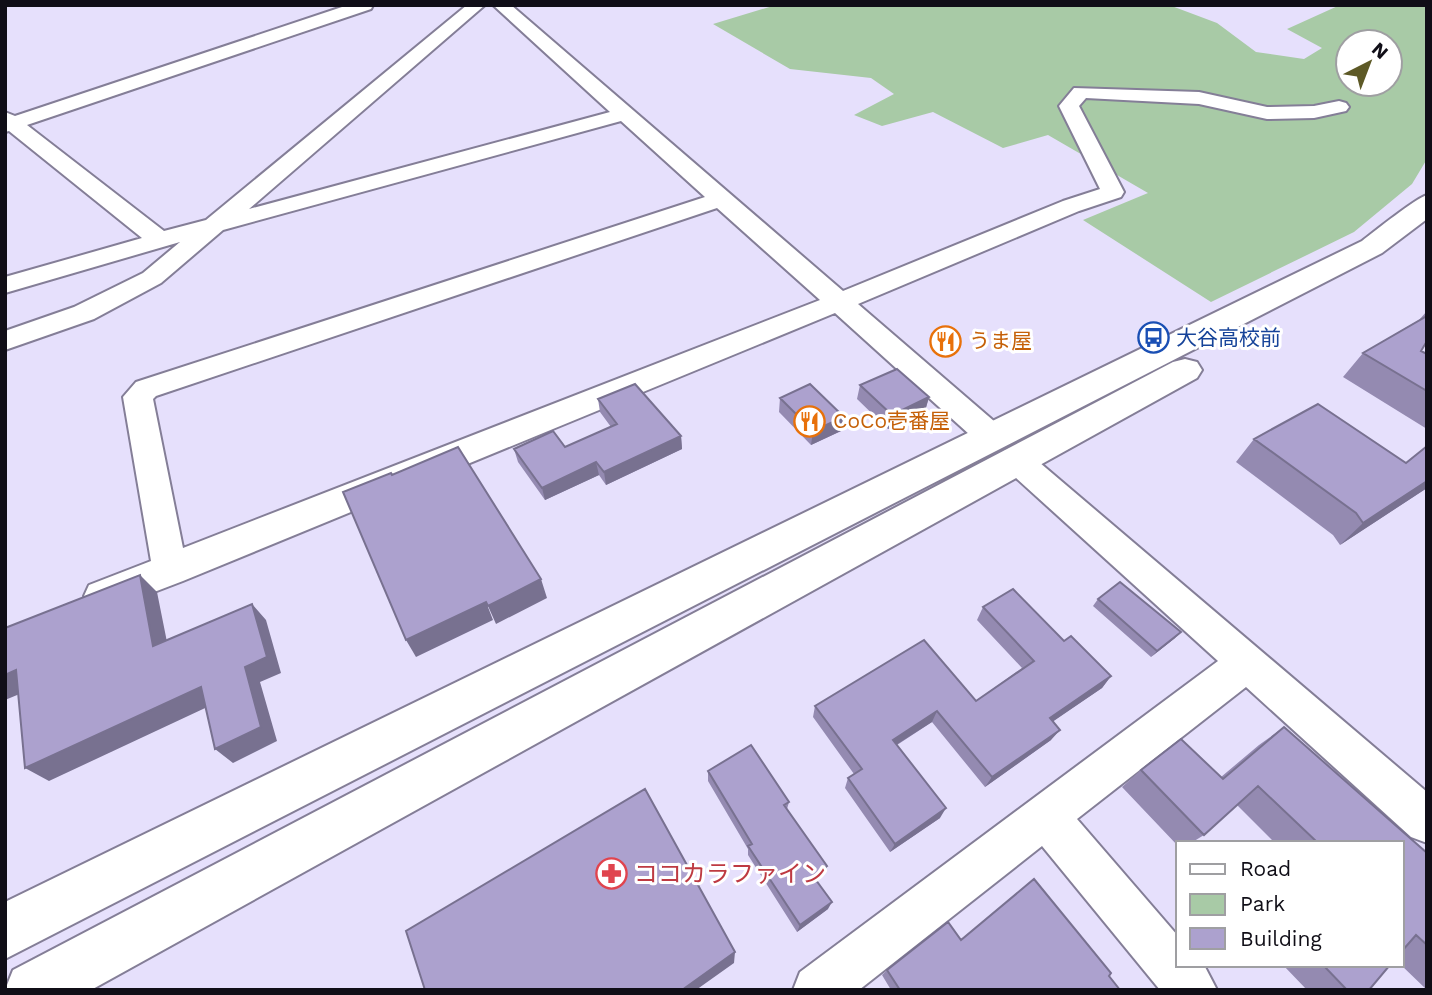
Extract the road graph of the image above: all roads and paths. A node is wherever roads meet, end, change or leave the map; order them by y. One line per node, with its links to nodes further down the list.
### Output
1 (365, 5): 6 (street)
2 (477, 5): 9 (street)
3 (501, 5): 5 (street)
4 (1339, 107): 13 (street)
5 (625, 114): 7 (street); 9 (street)
6 (8, 123): 11 (street)
7 (721, 199): 13 (street); 16 (street)
8 (1427, 203): 15 (street)
9 (215, 225): 11 (street); 14 (street)
10 (1427, 239): 15 (street)
11 (160, 240): 12 (street)
12 (5, 285)
13 (839, 303): 15 (street); 16 (street)
14 (5, 341)
15 (1003, 447): 18 (street); 21 (street); 22 (street)
16 (170, 570): 17 (street)
17 (69, 609)
18 (1246, 663): 19 (street); 20 (street)
19 (1045, 816): 23 (street); 24 (street)
20 (1427, 821)
21 (5, 931)
22 (33, 990)
23 (818, 990)
24 (1192, 990)

